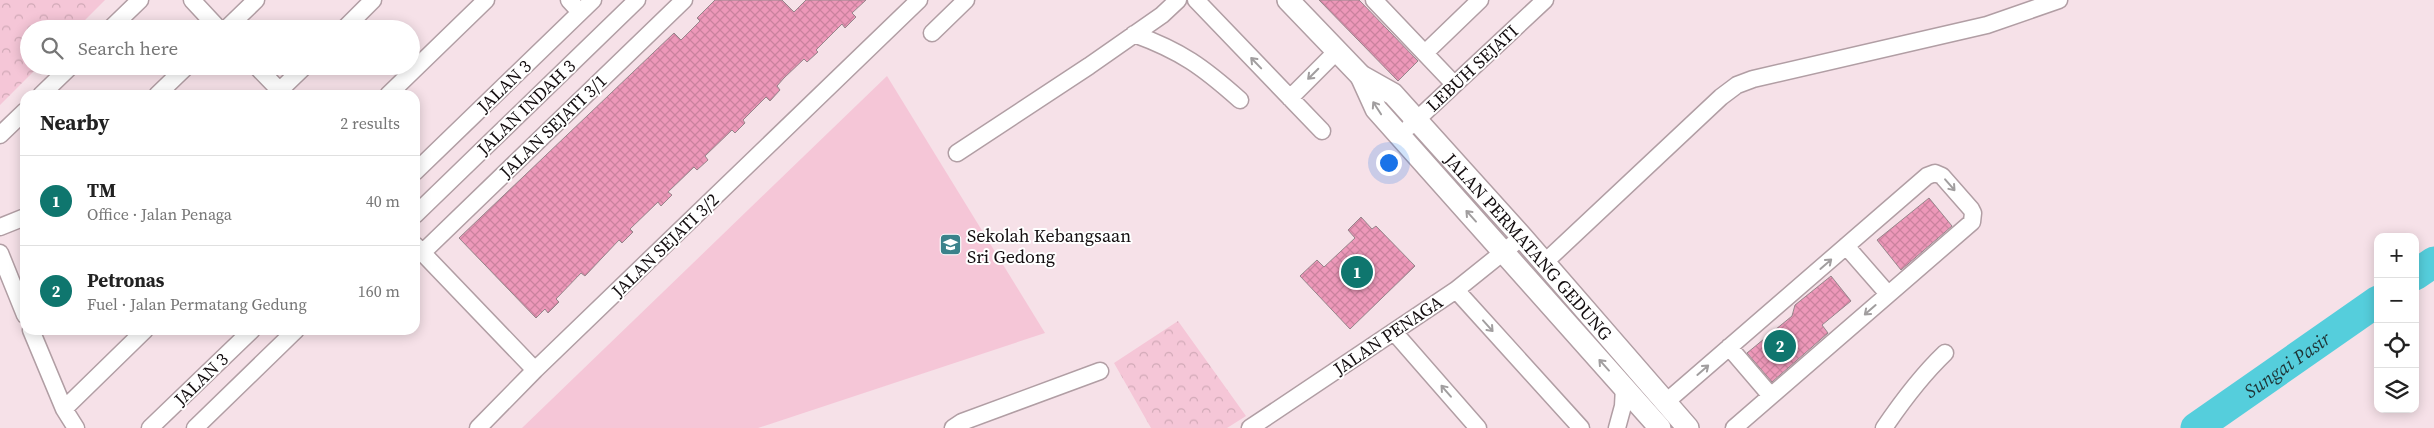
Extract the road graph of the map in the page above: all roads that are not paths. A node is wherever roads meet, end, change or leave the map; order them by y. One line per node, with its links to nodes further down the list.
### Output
1 (140, 0): 20 (street)
2 (192, 0): 21 (street)
3 (256, 0): 22 (street)
4 (373, 0): 23 (street)
5 (486, 0): 28 (street)
6 (568, 0): 19 (street)
7 (593, 0): 19 (street, JALAN 3)
8 (637, 0): 50 (street, JALAN INDAH 3)
9 (684, 0): 55 (street, JALAN SEJATI 3/1)
10 (919, 0): 70 (street, JALAN SEJATI 3/2)
11 (966, 0): 24 (street)
12 (1178, 0): 25 (street)
13 (1196, 0): 41 (street, one-way to 13)
14 (1288, 0): 26 (main road, JALAN PERMATANG GEDUNG)
15 (1374, 0): 27 (street)
16 (1480, 0): 27 (street)
17 (1544, 0): 35 (street, LEBUH SEJATI)
18 (2059, 0): 59 (street)
19 (580, 12): 49 (street, JALAN 3)
20 (119, 20)
21 (211, 20)
22 (235, 20)
23 (353, 20)
24 (932, 33)
25 (1134, 34): 42 (street); 48 (street)
26 (1337, 51): 34 (main road, JALAN PERMATANG GEDUNG); 41 (street, one-way to 41)
27 (1425, 53): 35 (street)
28 (420, 64)
29 (62, 75): 36 (street)
30 (178, 75): 37 (street)
31 (264, 75): 38 (street)
32 (297, 75): 39 (street)
33 (409, 75): 40 (street)
34 (1361, 76): 44 (main road, JALAN PERMATANG GEDUNG); 47 (main road, JALAN PERMATANG GEDUNG, one-way to 34)
35 (1454, 84): 44 (street, LEBUH SEJATI)
36 (46, 90)
37 (163, 90)
38 (277, 90)
39 (284, 90)
40 (393, 90)
41 (1290, 98): 45 (street)
42 (1240, 100)
43 (20, 116): 46 (street)
44 (1416, 120): 47 (street, LEBUH SEJATI); 53 (main road, JALAN PERMATANG GEDUNG)
45 (1322, 131)
46 (0, 135)
47 (1400, 135): 57 (main road, JALAN PERMATANG GEDUNG, one-way to 47)
48 (957, 153)
49 (420, 167)
50 (420, 210)
51 (20, 219): 52 (street)
52 (0, 226)
53 (1522, 237): 57 (street, JALAN PENAGA); 59 (main road, JALAN PERMATANG GEDUNG)
54 (1846, 246): 61 (street); 61 (street, one-way to 61); 68 (street, one-way to 54)
55 (420, 248)
56 (420, 250): 70 (street)
57 (1504, 252): 60 (street, JALAN PENAGA); 72 (main road, JALAN PERMATANG GEDUNG, one-way to 57)
58 (2, 263): 62 (street)
59 (1544, 263): 74 (main road, JALAN PERMATANG GEDUNG)
60 (1456, 290): 63 (street, JALAN PENAGA); 83 (street, one-way to 83)
61 (1888, 294): 73 (street, one-way to 73)
62 (20, 302)
63 (1394, 332): 81 (street, JALAN PENAGA); 82 (street, one-way to 63)
64 (33, 335): 75 (street)
65 (140, 335): 75 (street)
66 (247, 335): 77 (street, JALAN 3)
67 (291, 335): 78 (street)
68 (1729, 347): 73 (street); 74 (street, one-way to 68)
69 (1946, 353): 88 (street)
70 (535, 370): 79 (street, JALAN SEJATI 3/2)
71 (1100, 371): 80 (street)
72 (1624, 387): 84 (street); 85 (main road, JALAN PERMATANG GEDUNG)
73 (1771, 396): 87 (street)
74 (1666, 402): 86 (main road, JALAN PERMATANG GEDUNG)
75 (64, 409): 76 (street)
76 (76, 428)
77 (150, 428)
78 (195, 428)
79 (478, 428)
80 (953, 428)
81 (1250, 428)
82 (1478, 428)
83 (1580, 428)
84 (1617, 428)
85 (1660, 428)
86 (1688, 428)
87 (1734, 428)
88 (1884, 428)

